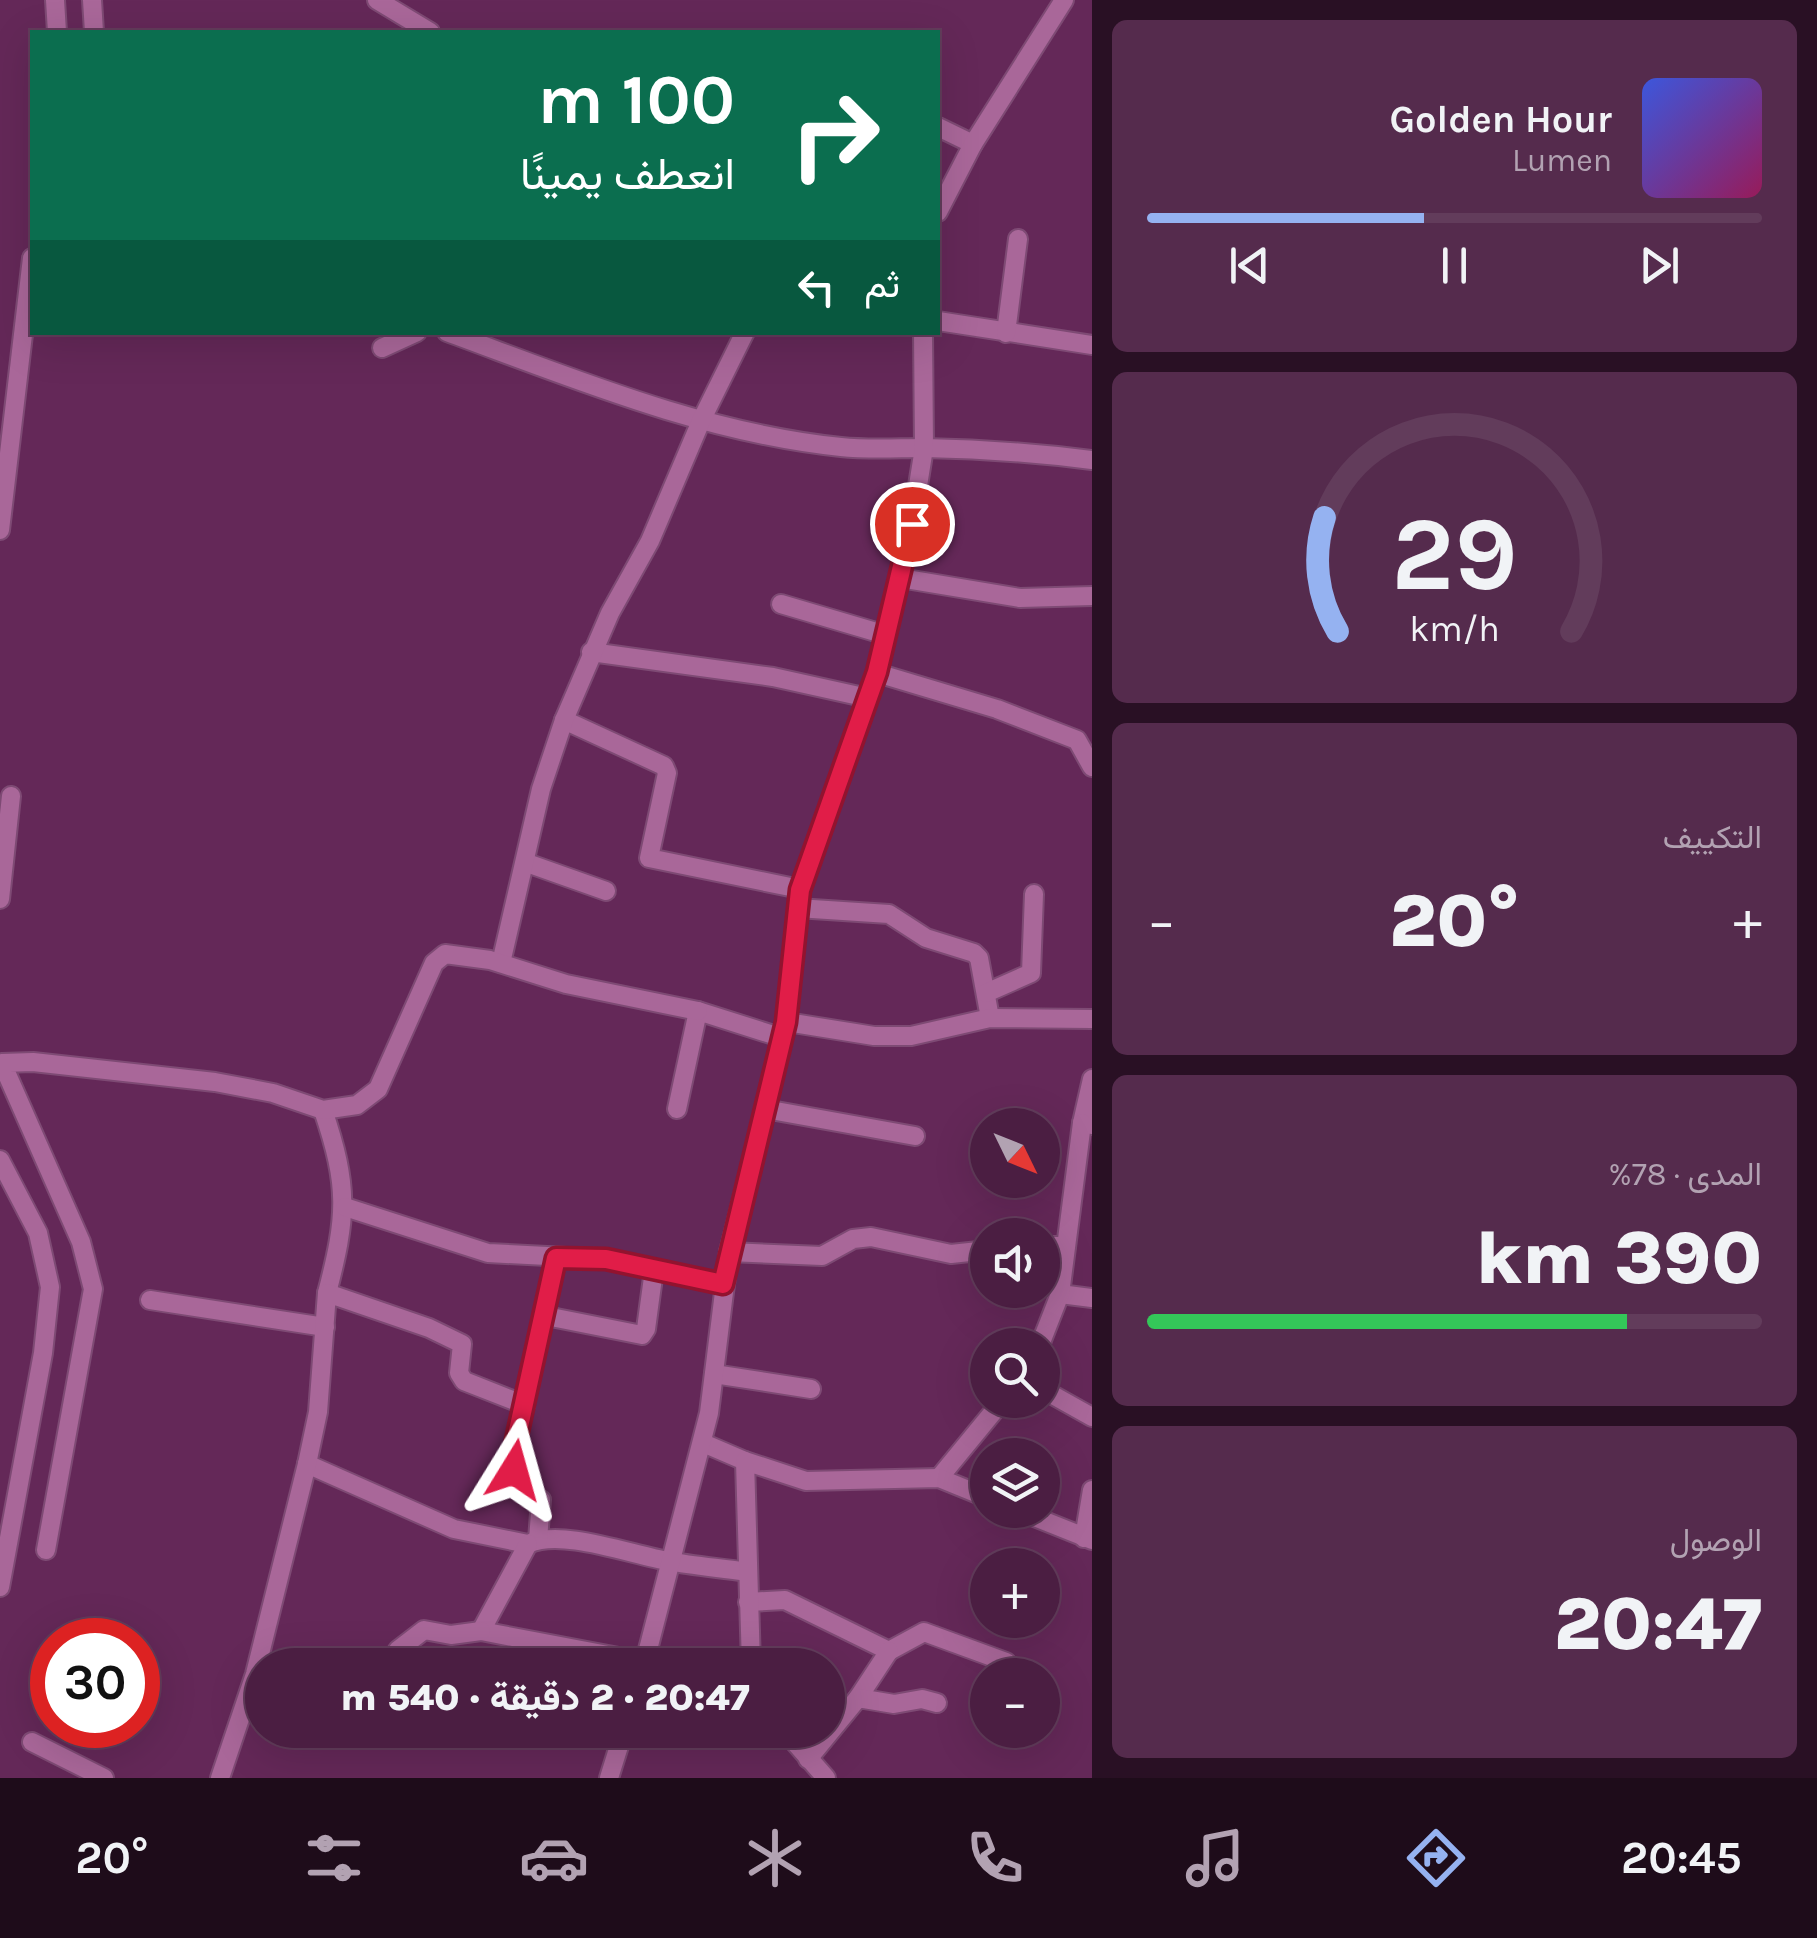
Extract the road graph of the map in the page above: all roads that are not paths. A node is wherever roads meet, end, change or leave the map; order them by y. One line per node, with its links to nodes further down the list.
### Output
1 (55, 0): 5 (street)
2 (92, 0): 6 (street)
3 (378, 0): 7 (street)
4 (1064, 0): 9 (street)
5 (57, 30)
6 (94, 30)
7 (427, 30)
8 (940, 129): 9 (street)
9 (973, 144): 10 (street)
10 (940, 208)
11 (1018, 239): 14 (street)
12 (30, 275): 24 (street)
13 (940, 321): 14 (street)
14 (1006, 333): 19 (street)
15 (411, 335): 20 (street)
16 (456, 335): 21 (street)
17 (744, 335): 21 (street)
18 (923, 335): 22 (street)
19 (1092, 345)
20 (382, 348)
21 (701, 421): 22 (street); 29 (street)
22 (924, 448): 23 (street); 25 (street)
23 (1092, 459)
24 (0, 530)
25 (900, 578): 26 (street); 28 (street)
26 (1092, 596)
27 (781, 604): 28 (street)
28 (886, 635): 30 (street)
29 (592, 652): 31 (street); 32 (street)
30 (877, 672): 31 (street); 33 (street)
31 (868, 698): 39 (street)
32 (564, 720): 35 (street); 39 (street)
33 (1092, 767)
34 (11, 796): 38 (street)
35 (527, 862): 36 (street); 40 (street)
36 (606, 891)
37 (1034, 894): 41 (street)
38 (0, 899)
39 (798, 899): 41 (street); 45 (street)
40 (500, 963): 42 (street); 50 (street)
41 (986, 992): 43 (street)
42 (698, 1011): 45 (street); 49 (street)
43 (990, 1018): 44 (street); 45 (street)
44 (1092, 1019)
45 (785, 1030): 48 (street)
46 (1, 1061): 50 (street); 83 (street)
47 (1092, 1079): 51 (street)
48 (765, 1108): 52 (street); 57 (street)
49 (677, 1109)
50 (323, 1110): 54 (street)
51 (1087, 1124): 56 (street)
52 (914, 1136)
53 (0, 1160): 86 (street)
54 (345, 1208): 59 (street); 62 (street)
55 (1060, 1246): 56 (street)
56 (1066, 1246): 63 (street)
57 (729, 1252): 58 (street); 61 (street)
58 (970, 1252)
59 (556, 1258): 60 (street); 66 (street)
60 (654, 1270): 61 (street); 66 (street)
61 (723, 1284): 68 (street)
62 (327, 1293): 67 (street); 71 (street)
63 (1060, 1294): 64 (street)
64 (1092, 1298)
65 (150, 1300): 67 (street)
66 (546, 1316): 71 (street)
67 (325, 1327): 76 (street)
68 (714, 1374): 69 (street); 74 (street)
69 (812, 1389)
70 (1060, 1399): 72 (street)
71 (525, 1404): 82 (street)
72 (1092, 1417)
73 (988, 1418): 77 (street)
74 (703, 1442): 75 (street); 84 (street)
75 (745, 1461): 77 (street); 85 (street)
76 (307, 1464): 82 (street); 89 (street)
77 (939, 1478): 79 (street)
78 (1092, 1490): 81 (street)
79 (970, 1491)
80 (1060, 1528): 81 (street)
81 (1088, 1539)
82 (533, 1542): 84 (street); 88 (street)
83 (46, 1550)
84 (671, 1562): 85 (street); 92 (street)
85 (747, 1572): 87 (street)
86 (0, 1587)
87 (748, 1602): 93 (street); 94 (street)
88 (481, 1630): 90 (street); 91 (street)
89 (265, 1648)
90 (401, 1648)
91 (567, 1648)
92 (648, 1648)
93 (750, 1648)
94 (889, 1651): 95 (street); 96 (street)
95 (995, 1658)
96 (858, 1698): 97 (street); 102 (street)
97 (937, 1703)
98 (245, 1711): 104 (street)
99 (44, 1748): 103 (street)
100 (618, 1748): 105 (street)
101 (799, 1748): 102 (street)
102 (808, 1759): 106 (street)
103 (104, 1778)
104 (220, 1778)
105 (609, 1778)
106 (826, 1778)

